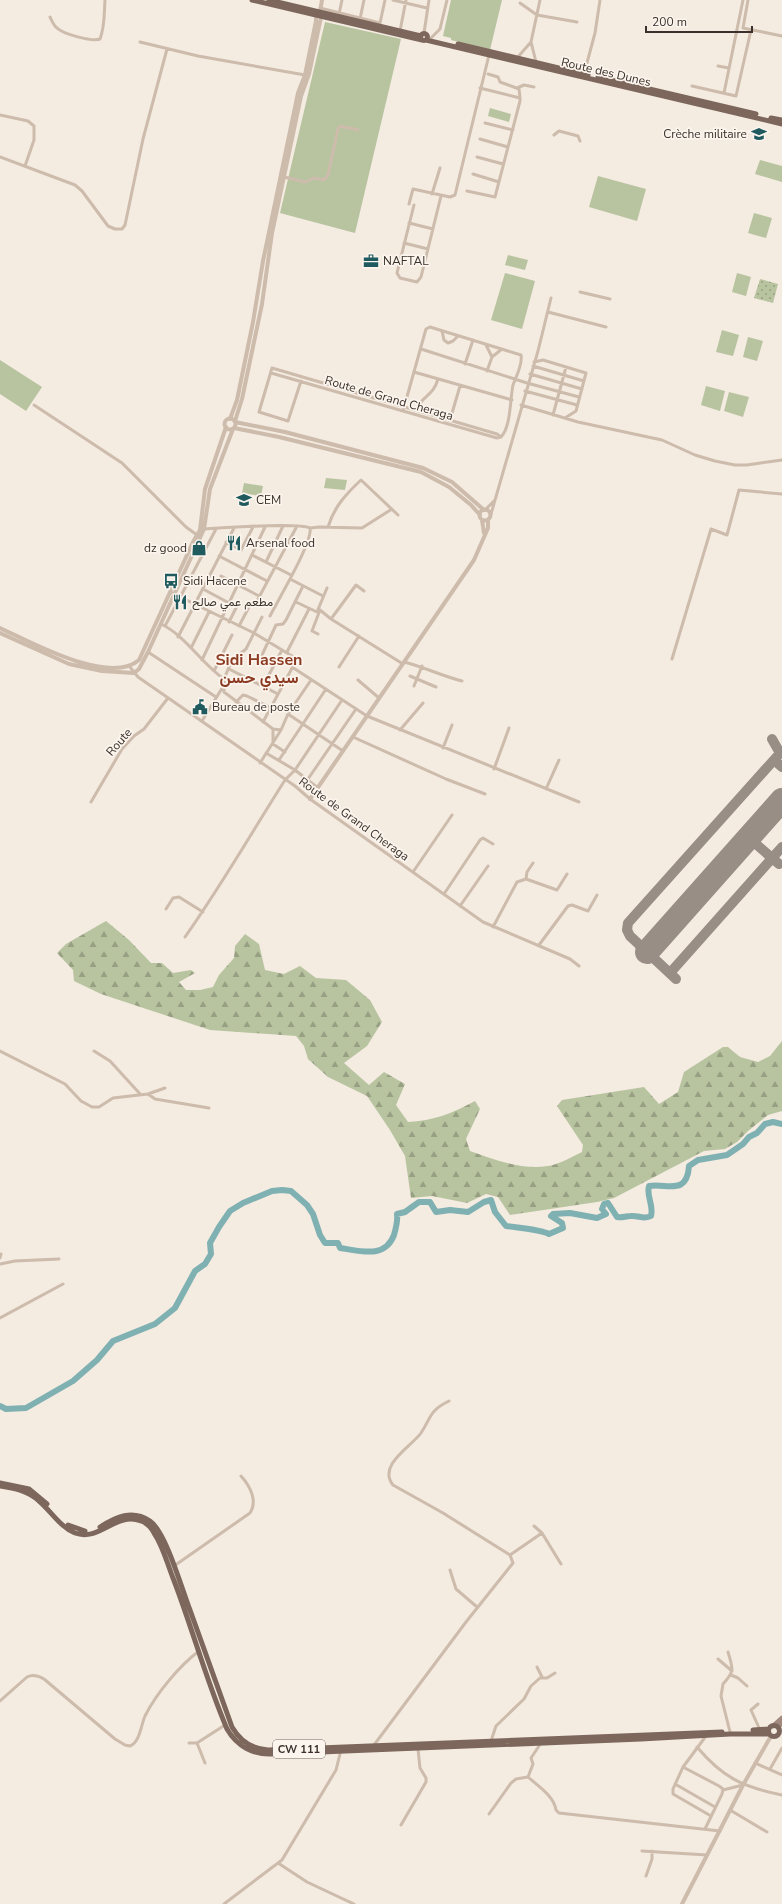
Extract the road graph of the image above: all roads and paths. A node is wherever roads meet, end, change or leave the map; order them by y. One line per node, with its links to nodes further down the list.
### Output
1 (105, 0): 21 (street)
2 (252, 0): 18 (main road, Route des Dunes)
3 (269, 0): 18 (main road, Route des Dunes)
4 (322, 0): 18 (street)
5 (342, 0): 19 (street)
6 (364, 0): 22 (street)
7 (385, 0): 24 (street)
8 (393, 0): 15 (street)
9 (429, 0): 17 (street)
10 (447, 0): 28 (street)
11 (540, 0): 20 (street)
12 (600, 0): 39 (street)
13 (743, 0): 36 (street)
14 (748, 0): 25 (street)
15 (406, 1): 17 (street); 26 (street)
16 (520, 3): 20 (street)
17 (427, 8): 28 (street)
18 (319, 13): 19 (street); 24 (main road, Route des Dunes); 28 (main road, Route des Dunes); 40 (street); 66 (street)
19 (339, 14): 22 (street)
20 (537, 15): 23 (street); 30 (street)
21 (50, 17)
22 (360, 19): 24 (street)
23 (577, 22)
24 (379, 25): 26 (main road, Route des Dunes)
25 (751, 30): 27 (street); 48 (street)
26 (400, 31): 28 (main road, Route des Dunes)
27 (782, 36)
28 (426, 37): 32 (main road, Route des Dunes); 33 (main road, Route des Dunes)
29 (140, 42): 31 (street)
30 (531, 42): 33 (street); 34 (street)
31 (167, 49): 40 (street); 63 (street)
32 (489, 55): 33 (main road, Route des Dunes); 46 (street)
33 (516, 60): 34 (main road, Route des Dunes); 53 (main road, Route des Dunes)
34 (536, 62): 39 (main road, Route des Dunes)
35 (718, 66): 36 (street)
36 (729, 68): 48 (street)
37 (499, 72): 41 (street)
38 (488, 74): 41 (street)
39 (584, 74): 51 (main road, Route des Dunes)
40 (305, 75): 119 (street)
41 (498, 77): 43 (street)
42 (514, 80): 43 (street)
43 (512, 85): 47 (street)
44 (692, 86): 48 (street)
45 (534, 87): 47 (street)
46 (480, 88): 49 (street); 70 (street)
47 (517, 88): 49 (street)
48 (724, 93)
49 (520, 98): 55 (street)
50 (0, 115): 63 (street)
51 (782, 120)
52 (485, 123): 55 (street)
53 (782, 124)
54 (358, 130): 66 (street)
55 (512, 130): 59 (street)
56 (554, 135): 58 (street)
57 (480, 139): 59 (street)
58 (580, 142)
59 (508, 147): 62 (street)
60 (477, 156): 62 (street)
61 (0, 157): 63 (street)
62 (504, 164): 67 (street)
63 (25, 166)
64 (440, 168): 69 (street)
65 (473, 174): 67 (street)
66 (284, 177): 121 (street)
67 (499, 182): 68 (street)
68 (467, 191)
69 (432, 194): 70 (street); 71 (street)
70 (441, 196): 74 (street)
71 (409, 204)
72 (414, 205): 73 (street)
73 (409, 223): 74 (street); 75 (street)
74 (433, 229): 76 (street)
75 (404, 243): 76 (street); 76 (street)
76 (428, 249)
77 (580, 292): 79 (street)
78 (551, 298): 80 (street)
79 (610, 300)
80 (548, 312): 81 (street); 89 (street)
81 (606, 327)
82 (442, 331): 83 (street); 83 (street); 86 (street)
83 (458, 336): 84 (street)
84 (473, 340): 85 (street); 90 (street)
85 (486, 344): 87 (street); 88 (street)
86 (421, 349): 90 (street); 94 (street)
87 (502, 349): 88 (street); 99 (street)
88 (492, 357): 93 (street)
89 (534, 362): 91 (street); 92 (street)
90 (465, 364): 93 (street)
91 (533, 366): 96 (street); 97 (street)
92 (566, 367): 97 (street); 101 (street)
93 (488, 370): 99 (street)
94 (414, 372): 98 (street); 114 (street)
95 (271, 373): 100 (street, Route de Grand Cheraga); 100 (street); 114 (street)
96 (530, 374): 102 (street); 103 (street)
97 (563, 375): 101 (street); 103 (street)
98 (438, 379): 104 (street); 115 (street)
99 (515, 379): 102 (street); 110 (street)
100 (301, 381): 116 (street, Route de Grand Cheraga)
101 (584, 381): 105 (street)
102 (528, 383): 106 (street); 107 (street)
103 (561, 383): 105 (street); 107 (street)
104 (460, 386): 110 (street); 120 (street)
105 (582, 389): 108 (street)
106 (525, 391): 109 (street); 112 (street)
107 (559, 391): 108 (street); 109 (street)
108 (579, 397): 113 (street)
109 (556, 399): 113 (street); 117 (street)
110 (512, 400): 124 (street)
111 (34, 405): 144 (street)
112 (521, 405): 117 (street); 127 (street)
113 (577, 405): 118 (street)
114 (404, 406): 115 (street); 116 (street)
115 (416, 410): 120 (street)
116 (403, 411): 124 (street, Route de Grand Cheraga)
117 (553, 415): 118 (street)
118 (565, 418): 125 (street)
119 (230, 419): 121 (street); 122 (street)
120 (450, 420): 124 (street)
121 (235, 421): 123 (street); 129 (street)
122 (226, 427): 123 (street); 142 (street)
123 (233, 429): 131 (street); 142 (street)
124 (501, 437)
125 (782, 460)
126 (782, 494): 190 (street)
127 (496, 499): 129 (street); 130 (street)
128 (392, 509): 132 (street); 139 (street); 139 (street)
129 (484, 510): 130 (street); 131 (street)
130 (491, 514): 134 (street)
131 (480, 515): 133 (street)
132 (398, 516)
133 (482, 520): 134 (street); 145 (street)
134 (488, 520): 145 (street)
135 (283, 526): 136 (street); 138 (street); 149 (street)
136 (297, 526): 141 (street); 150 (street)
137 (253, 527): 138 (street); 140 (street); 146 (street)
138 (265, 527): 147 (street)
139 (328, 527): 141 (street)
140 (234, 528): 143 (street); 146 (street)
141 (310, 528): 153 (street)
142 (202, 529): 143 (street); 144 (street); 160 (street)
143 (216, 529): 163 (street)
144 (197, 535): 160 (street)
145 (484, 536): 192 (street)
146 (226, 542): 148 (street)
147 (252, 554): 149 (street); 151 (street)
148 (219, 556): 151 (street); 158 (street)
149 (266, 562): 150 (street)
150 (276, 567): 153 (street); 154 (street)
151 (244, 570): 154 (street); 155 (street)
152 (221, 576): 155 (street)
153 (290, 577): 156 (street); 170 (street)
154 (268, 582): 161 (street)
155 (238, 584): 161 (street); 166 (street)
156 (303, 586): 162 (street); 165 (street)
157 (328, 588): 162 (street)
158 (203, 589): 166 (street); 167 (street)
159 (364, 591): 173 (street)
160 (172, 593): 163 (street); 175 (street); 193 (street)
161 (259, 596): 176 (street)
162 (324, 596): 168 (street)
163 (179, 597): 167 (street); 175 (street)
164 (239, 602): 174 (street)
165 (296, 602): 168 (street); 184 (street)
166 (229, 603): 172 (street)
167 (195, 604): 169 (street); 183 (street)
168 (309, 609): 188 (street)
169 (209, 612): 172 (street); 185 (street)
170 (270, 616)
171 (262, 617): 179 (street)
172 (222, 618): 174 (street); 191 (street)
173 (331, 619): 180 (street); 182 (street)
174 (229, 622): 176 (street)
175 (163, 625): 183 (street); 187 (street)
176 (239, 626): 179 (street)
177 (0, 628): 193 (street)
178 (0, 633): 199 (street)
179 (254, 634): 184 (street); 197 (street)
180 (318, 634)
181 (232, 635): 198 (street)
182 (359, 636): 192 (street); 196 (street)
183 (178, 637): 185 (street)
184 (268, 641): 186 (street); 189 (street)
185 (190, 648): 191 (street)
186 (282, 650): 188 (street); 207 (street)
187 (148, 652): 199 (street); 212 (street)
188 (287, 652): 195 (street)
189 (262, 655)
190 (672, 659)
191 (202, 660): 198 (street)
192 (403, 663): 194 (street); 214 (street)
193 (130, 666): 199 (street, Route de Grand Cheraga)
194 (422, 666): 202 (street); 205 (street)
195 (292, 667): 203 (street); 211 (street)
196 (339, 667)
197 (229, 669): 201 (street); 207 (street)
198 (214, 671): 201 (street)
199 (134, 673): 213 (street, Route de Grand Cheraga)
200 (410, 676): 202 (street)
201 (224, 678): 206 (street)
202 (417, 678): 208 (street); 209 (street)
203 (311, 680): 210 (street); 220 (street)
204 (358, 680): 214 (street)
205 (462, 681)
206 (224, 686): 212 (street); 216 (street)
207 (263, 686): 211 (street)
208 (414, 686)
209 (436, 687)
210 (326, 690): 215 (street); 224 (street)
211 (278, 694): 218 (street)
212 (216, 697): 222 (street)
213 (168, 698): 222 (street, Route de Grand Cheraga); 249 (street, Route)
214 (380, 699): 221 (street)
215 (342, 700): 219 (street); 230 (street)
216 (236, 702): 218 (street); 223 (street)
217 (423, 703): 229 (street)
218 (271, 708): 223 (street)
219 (356, 709): 221 (street); 233 (street)
220 (288, 714): 224 (street); 228 (street)
221 (367, 716): 229 (street); 231 (street)
222 (202, 721): 240 (street, Route de Grand Cheraga)
223 (263, 722): 227 (street)
224 (303, 724): 230 (street); 236 (street)
225 (452, 725): 234 (street)
226 (509, 728): 241 (street)
227 (273, 730): 228 (street); 232 (street)
228 (281, 730): 232 (street)
229 (400, 730): 234 (street)
230 (318, 735): 233 (street); 242 (street)
231 (353, 737): 235 (street); 247 (street)
232 (273, 744): 236 (street); 237 (street)
233 (332, 744): 235 (street); 243 (street)
234 (443, 748): 241 (street)
235 (342, 751): 245 (street)
236 (285, 752): 238 (street)
237 (266, 753): 238 (street); 240 (street)
238 (279, 760): 242 (street)
239 (559, 760): 246 (street)
240 (260, 763): 244 (street, Route de Grand Cheraga)
241 (494, 769): 246 (street)
242 (295, 770): 243 (street); 244 (street)
243 (308, 779): 245 (street)
244 (285, 780): 248 (street, Route de Grand Cheraga); 262 (street)
245 (318, 788): 248 (street)
246 (546, 789): 250 (street)
247 (485, 794)
248 (310, 800): 255 (street, Route de Grand Cheraga)
249 (91, 802)
250 (579, 802)
251 (452, 815): 255 (street)
252 (493, 844): 258 (street)
253 (532, 863): 257 (street)
254 (488, 866): 260 (street)
255 (413, 872): 258 (street, Route de Grand Cheraga)
256 (567, 874): 257 (street)
257 (526, 879): 263 (street)
258 (444, 894): 260 (street, Route de Grand Cheraga)
259 (597, 895): 265 (street)
260 (460, 906): 263 (street, Route de Grand Cheraga)
261 (166, 909): 262 (street)
262 (203, 912): 264 (street)
263 (493, 927): 265 (street, Route de Grand Cheraga)
264 (185, 937)
265 (539, 946): 266 (street, Route de Grand Cheraga)
266 (580, 966)
267 (0, 1051): 271 (street)
268 (94, 1052): 271 (street)
269 (165, 1088): 270 (street)
270 (148, 1094): 271 (street); 272 (street)
271 (141, 1095)
272 (209, 1108)
273 (59, 1259): 274 (street)
274 (0, 1264)
275 (63, 1284): 276 (street)
276 (0, 1318)
277 (449, 1401): 284 (street)
278 (241, 1476): 286 (street)
279 (0, 1483): 282 (main road)
280 (0, 1486): 282 (main road)
281 (534, 1526): 283 (street)
282 (78, 1532): 286 (main road, CW 111); 289 (main road, CW 111)
283 (542, 1533): 284 (street); 285 (street)
284 (510, 1556): 288 (street)
285 (561, 1564)
286 (174, 1566): 316 (main road, CW 111)
287 (450, 1570): 288 (street)
288 (477, 1608): 313 (street)
289 (199, 1651): 298 (street); 302 (main road, CW 111)
290 (728, 1652): 293 (street)
291 (718, 1658): 293 (street)
292 (537, 1667): 296 (street)
293 (732, 1671): 295 (street)
294 (555, 1673): 296 (street)
295 (731, 1676): 297 (street); 305 (street)
296 (542, 1677): 309 (street)
297 (747, 1686)
298 (0, 1701)
299 (758, 1704): 304 (street)
300 (782, 1718): 303 (main road)
301 (782, 1723): 303 (main road)
302 (225, 1725): 311 (street); 316 (main road, CW 111)
303 (778, 1727): 306 (main road); 307 (main road)
304 (760, 1730): 305 (main road, CW 111); 306 (main road, CW 111)
305 (730, 1732): 309 (main road, CW 111)
306 (769, 1733): 307 (main road); 308 (main road, CW 111); 319 (street)
307 (780, 1734)
308 (706, 1736): 312 (main road, CW 111); 314 (street)
309 (490, 1741): 313 (main road, CW 111)
310 (189, 1743): 311 (street)
311 (197, 1743): 318 (street)
312 (541, 1743): 317 (main road, CW 111); 323 (street)
313 (374, 1745): 316 (main road, CW 111)
314 (697, 1747): 320 (street); 325 (street)
315 (782, 1748): 321 (street)
316 (341, 1749): 317 (main road, CW 111); 339 (street)
317 (418, 1749): 332 (street)
318 (205, 1763)
319 (755, 1763): 321 (street); 325 (street)
320 (682, 1767): 324 (street); 326 (street)
321 (770, 1769): 322 (street)
322 (782, 1775)
323 (528, 1777): 330 (street); 333 (street)
324 (675, 1784): 328 (street); 331 (street)
325 (743, 1785): 326 (street); 327 (street); 329 (street)
326 (723, 1790): 328 (street)
327 (782, 1796)
328 (715, 1807): 331 (street)
329 (730, 1810): 334 (street); 335 (street)
330 (488, 1814)
331 (711, 1816): 333 (street)
332 (401, 1825)
333 (705, 1829): 334 (street)
334 (720, 1831): 338 (street)
335 (767, 1832)
336 (642, 1851): 337 (street)
337 (652, 1851): 338 (street); 340 (street)
338 (708, 1855): 343 (street)
339 (278, 1863): 341 (street); 342 (street)
340 (646, 1876)
341 (224, 1904)
342 (354, 1904)
343 (682, 1904)

